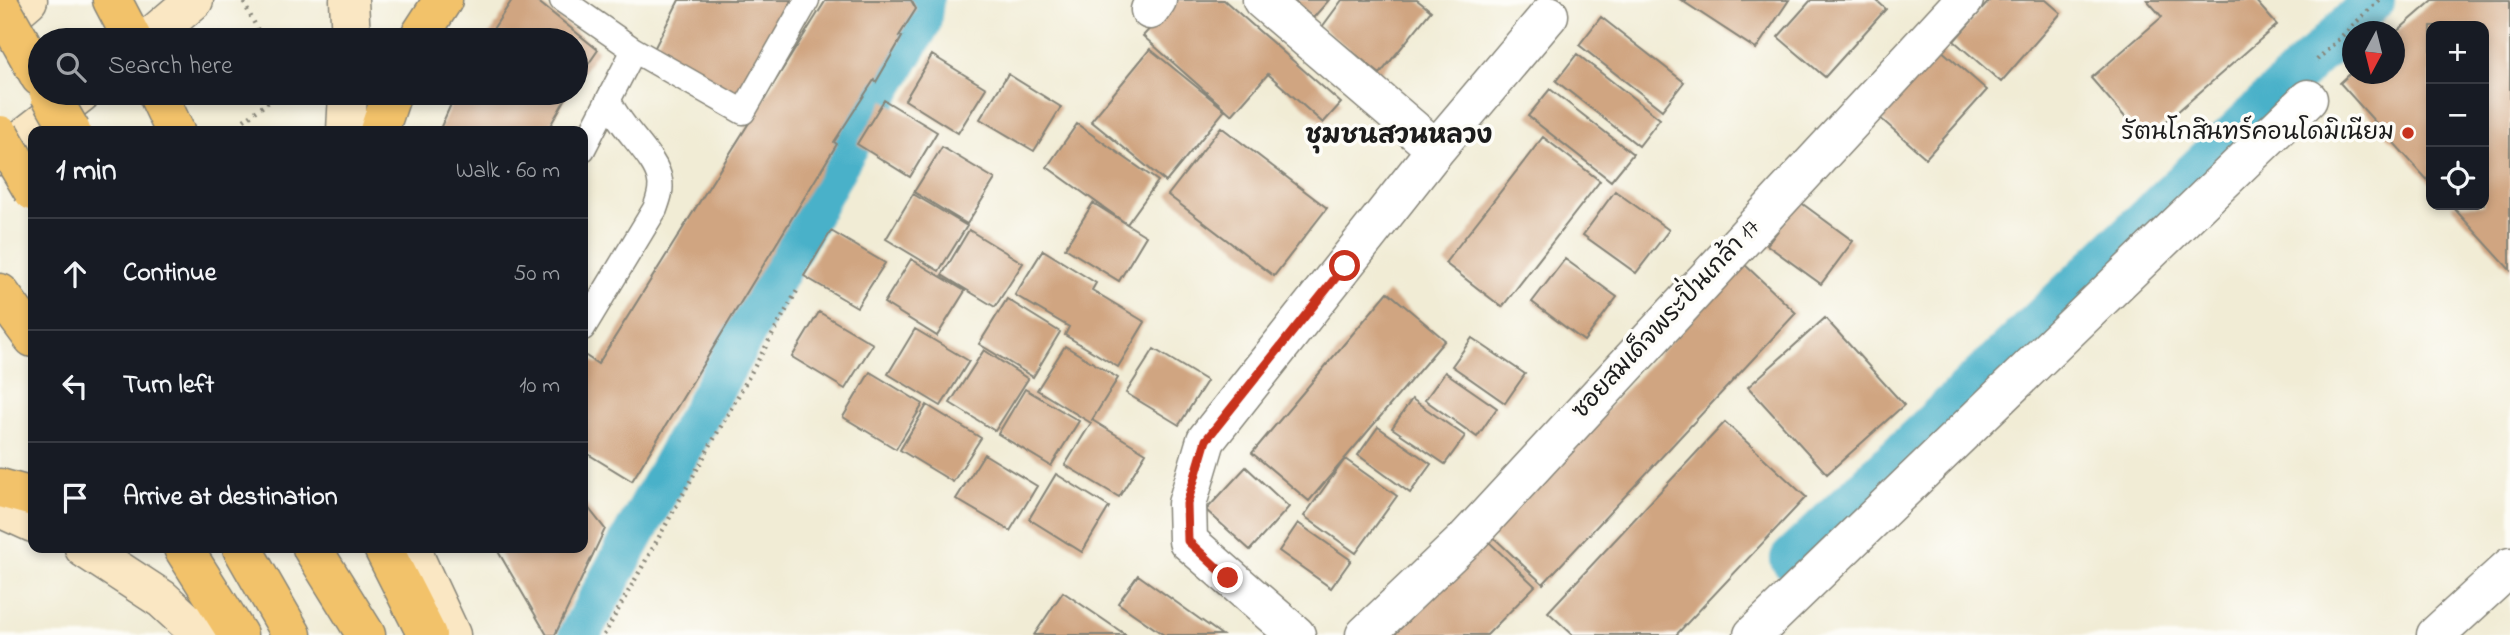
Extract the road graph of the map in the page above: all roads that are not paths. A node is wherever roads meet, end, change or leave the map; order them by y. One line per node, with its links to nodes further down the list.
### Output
1 (27, 0): 12 (main road)
2 (112, 0): 13 (main road)
3 (194, 0): 14 (main road)
4 (349, 0): 15 (main road)
5 (443, 0): 16 (main road)
6 (562, 0): 17 (lane)
7 (807, 0): 17 (lane)
8 (1262, 0): 34 (street)
9 (1964, 0): 58 (street, ซอยสมเด็จพระปิ่นเกล้า 17)
10 (0, 6): 18 (main road, bridge)
11 (1549, 15): 34 (street)
12 (0, 24)
13 (127, 28)
14 (161, 28)
15 (350, 28)
16 (425, 28)
17 (634, 50): 20 (lane)
18 (28, 56)
19 (2308, 99): 59 (street)
20 (609, 100): 33 (lane); 38 (lane)
21 (56, 105): 27 (main road, bridge)
22 (66, 105): 26 (main road)
23 (162, 105): 28 (main road)
24 (347, 105): 29 (main road)
25 (389, 105): 30 (main road)
26 (39, 126)
27 (68, 126)
28 (172, 126)
29 (346, 126)
30 (381, 126)
31 (28, 134): 35 (main road)
32 (0, 135): 36 (main road, bridge)
33 (588, 140)
34 (1436, 149): 57 (street)
35 (0, 156)
36 (28, 183)
37 (0, 293): 39 (main road)
38 (588, 320)
39 (28, 331)
40 (0, 488): 41 (main road)
41 (28, 496)
42 (0, 509): 43 (main road)
43 (28, 521)
44 (92, 553): 51 (main road)
45 (185, 553): 51 (main road)
46 (245, 553): 53 (main road)
47 (315, 553): 54 (main road)
48 (386, 553): 55 (main road)
49 (414, 553): 56 (main road)
50 (2510, 567): 60 (street)
51 (208, 624): 52 (main road)
52 (238, 635)
53 (292, 635)
54 (366, 635)
55 (427, 635)
56 (451, 635)
57 (1296, 635)
58 (1365, 635)
59 (1753, 635)
60 (2436, 635)

